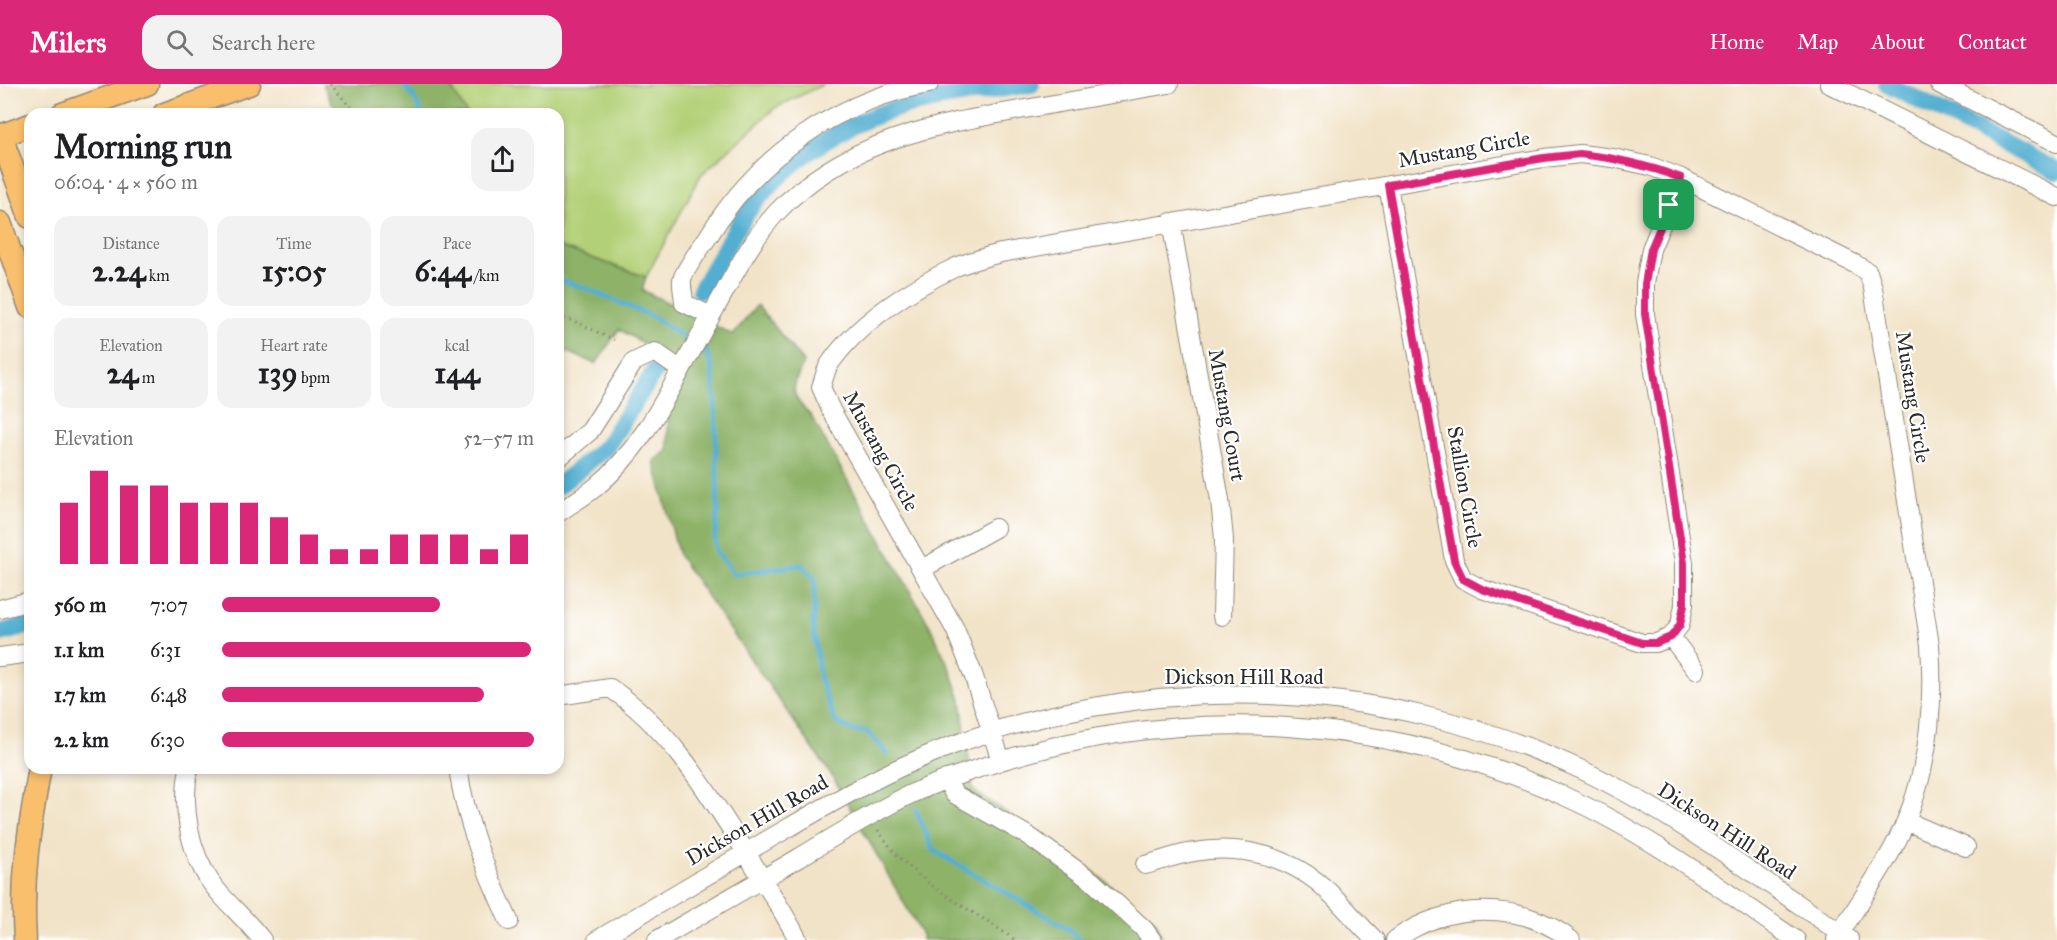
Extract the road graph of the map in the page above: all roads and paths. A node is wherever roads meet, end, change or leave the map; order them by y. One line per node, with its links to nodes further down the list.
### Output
1 (147, 84): 8 (main road)
2 (249, 84): 9 (main road)
3 (330, 84): 10 (path)
4 (928, 84): 23 (street)
5 (1169, 84): 23 (street)
6 (1829, 84): 17 (street)
7 (1939, 84): 13 (street)
8 (79, 108)
9 (181, 108)
10 (352, 108)
11 (24, 127): 12 (main road)
12 (0, 134): 14 (main road)
13 (2057, 143)
14 (14, 166): 18 (main road)
15 (1681, 178): 16 (street, Mustang Circle); 33 (street); 45 (street, Mustang Circle)
16 (1388, 185): 19 (street, Mustang Circle); 33 (street, Stallion Circle)
17 (2057, 197)
18 (24, 198)
19 (1171, 222): 29 (street, Mustang Circle); 32 (street, Mustang Court)
20 (0, 223): 21 (main road)
21 (24, 290)
22 (564, 318): 24 (path)
23 (708, 321): 25 (street)
24 (614, 340)
25 (683, 366): 26 (street); 27 (street)
26 (564, 453)
27 (564, 509)
28 (995, 528): 29 (street)
29 (922, 569): 38 (street, Mustang Circle)
30 (24, 602): 31 (street)
31 (0, 609)
32 (1222, 616)
33 (1671, 637): 36 (street)
34 (24, 653): 35 (street)
35 (0, 657)
36 (1696, 670)
37 (564, 695): 47 (street)
38 (992, 732): 39 (street, Mustang Circle); 47 (street, Dickson Hill Road); 51 (street, Dickson Hill Road)
39 (1001, 761): 43 (street); 62 (street)
40 (39, 774): 52 (main road)
41 (188, 774): 53 (street)
42 (459, 774): 50 (street)
43 (946, 779): 44 (street); 58 (street)
44 (869, 816): 49 (street); 57 (path)
45 (1906, 820): 46 (street); 51 (street, Mustang Circle)
46 (1966, 847)
47 (746, 853): 49 (street); 54 (street, Dickson Hill Road)
48 (1145, 865): 59 (street)
49 (762, 879): 55 (street); 56 (street)
50 (509, 921)
51 (1842, 938)
52 (25, 940)
53 (262, 940)
54 (597, 940)
55 (657, 940)
56 (798, 940)
57 (1015, 940)
58 (1152, 940)
59 (1375, 940)
60 (1395, 940): 61 (street)
61 (1571, 940)
62 (1796, 940)

